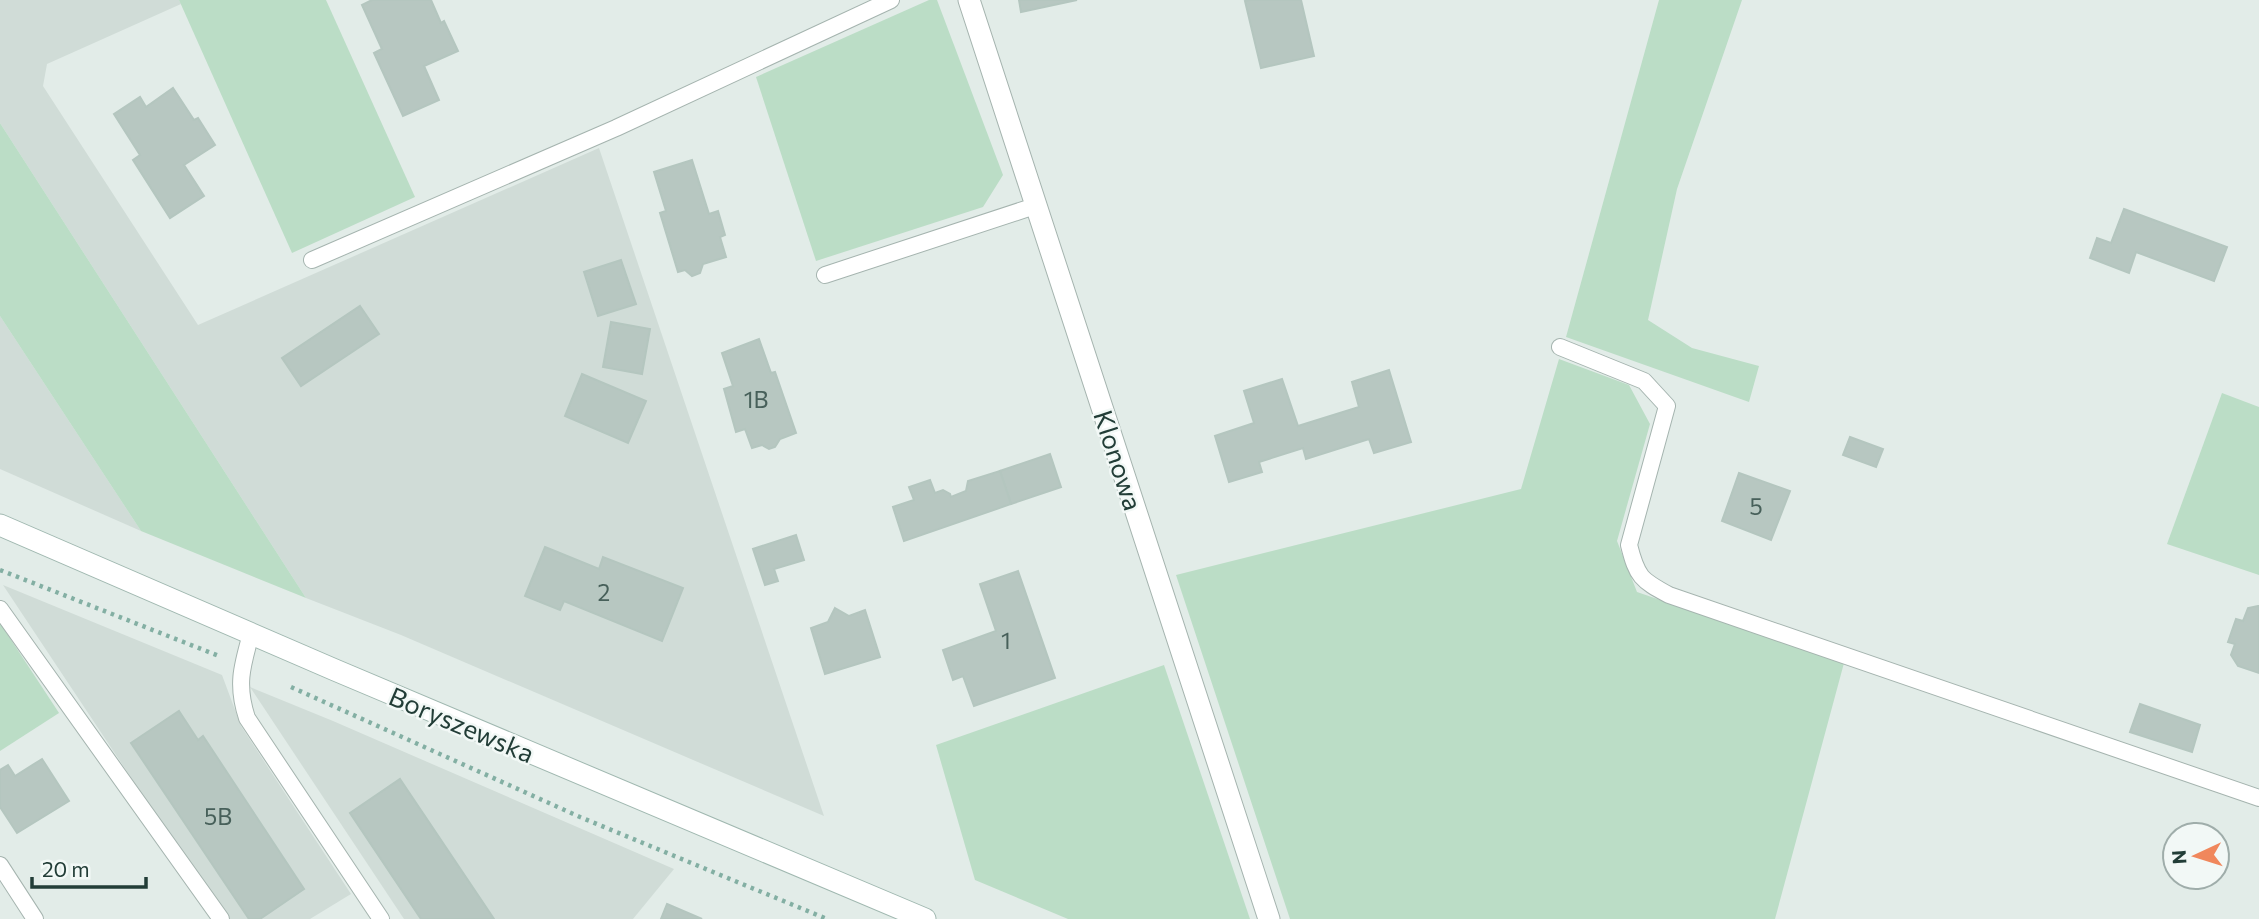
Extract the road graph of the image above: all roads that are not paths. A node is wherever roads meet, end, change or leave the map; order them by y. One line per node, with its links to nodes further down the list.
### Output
1 (891, 0): 4 (lane)
2 (969, 0): 3 (main road, Klonowa)
3 (1035, 206): 5 (lane); 16 (main road, Klonowa)
4 (312, 260)
5 (825, 275)
6 (1560, 348): 10 (lane)
7 (0, 525): 9 (main road, Boryszewska)
8 (0, 609): 13 (lane)
9 (251, 634): 14 (lane); 15 (main road, Boryszewska)
10 (2259, 798)
11 (0, 865): 12 (lane)
12 (35, 919)
13 (221, 919)
14 (381, 919)
15 (925, 919)
16 (1269, 919)

